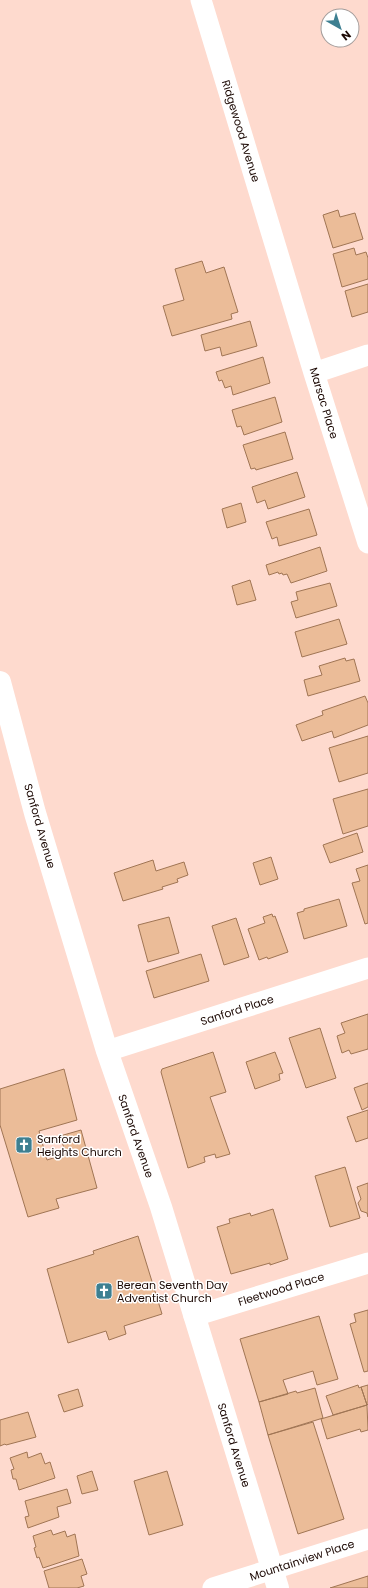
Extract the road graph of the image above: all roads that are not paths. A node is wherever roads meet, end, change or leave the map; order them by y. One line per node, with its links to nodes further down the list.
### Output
1 (201, 0): 2 (street, Ridgewood Avenue)
2 (281, 263): 4 (street, Marsac Place)
3 (368, 355): 4 (street)
4 (314, 373): 5 (street, Marsac Place)
5 (368, 543)
6 (0, 682): 8 (main road, Sanford Avenue)
7 (368, 968): 8 (street, Sanford Place)
8 (107, 1051): 10 (main road, Sanford Avenue)
9 (368, 1263): 10 (street, Fleetwood Place)
10 (194, 1316): 12 (main road, Sanford Avenue)
11 (368, 1539): 12 (street, Mountainview Place)
12 (275, 1579): 13 (street, Mountainview Place)
13 (213, 1588)

